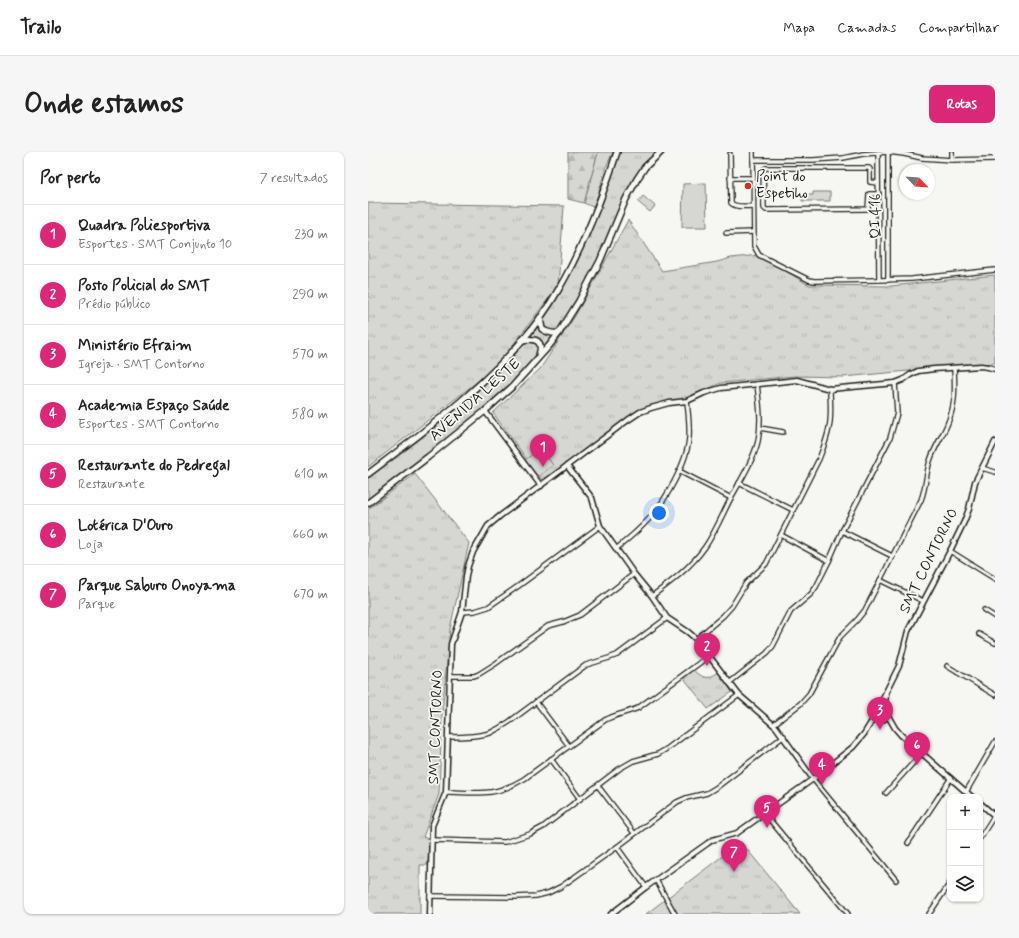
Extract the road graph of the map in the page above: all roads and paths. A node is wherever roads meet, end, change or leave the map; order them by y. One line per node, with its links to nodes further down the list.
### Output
1 (617, 152): 28 (main road, AVENIDA LESTE)
2 (661, 152): 29 (main road, AVENIDA LESTE)
3 (753, 152): 8 (street)
4 (878, 152): 5 (street); 8 (street); 13 (street)
5 (888, 152): 9 (street); 21 (street, QI 416)
6 (952, 152): 9 (street)
7 (730, 154): 11 (street)
8 (753, 160): 12 (street)
9 (952, 160): 10 (street)
10 (995, 160)
11 (730, 178): 12 (street); 19 (street)
12 (753, 178): 15 (street)
13 (878, 183): 14 (street); 18 (street)
14 (763, 184): 15 (street); 17 (street)
15 (753, 185): 16 (street)
16 (753, 194): 17 (street); 19 (street)
17 (764, 194): 18 (street)
18 (879, 194): 20 (street)
19 (753, 206): 23 (street)
20 (879, 211): 21 (street); 22 (street)
21 (888, 212): 22 (street, QI 416)
22 (883, 220): 26 (street); 27 (street, QI 416)
23 (754, 232): 24 (street); 26 (street)
24 (726, 233)
25 (995, 270): 27 (street)
26 (879, 280): 27 (street)
27 (888, 280)
28 (540, 318): 29 (main road); 30 (main road, AVENIDA LESTE)
29 (559, 333): 31 (main road, AVENIDA LESTE)
30 (522, 340): 31 (main road); 46 (main road, AVENIDA LESTE)
31 (538, 358): 38 (main road, AVENIDA LESTE)
32 (954, 368): 33 (street); 34 (street); 57 (street)
33 (995, 369)
34 (895, 383): 36 (street); 53 (street)
35 (757, 384): 36 (street, SMT CONTORNO); 37 (street, SMT CONTORNO); 39 (street)
36 (830, 389): 51 (street)
37 (687, 401): 42 (street, SMT CONTORNO); 44 (street)
38 (484, 411): 48 (street); 50 (main road, AVENIDA LESTE)
39 (760, 428): 40 (street); 47 (street)
40 (783, 432)
41 (995, 444): 43 (street, SMT CONTORNO)
42 (568, 466): 48 (street, SMT CONTORNO); 52 (street)
43 (982, 468): 45 (street); 56 (street, SMT CONTORNO)
44 (679, 471): 49 (street); 55 (street)
45 (995, 472)
46 (368, 474)
47 (739, 483): 49 (street); 51 (street)
48 (541, 486): 65 (street, SMT CONTORNO)
49 (731, 498): 62 (street)
50 (369, 501)
51 (793, 510): 54 (street)
52 (600, 526): 55 (street); 65 (street)
53 (842, 531): 57 (street); 58 (street)
54 (781, 535): 58 (street); 69 (street)
55 (616, 549): 59 (street)
56 (950, 551): 60 (street); 63 (street, SMT CONTORNO)
57 (892, 556): 61 (street)
58 (829, 561): 74 (street)
59 (634, 574): 62 (street); 73 (street)
60 (995, 579)
61 (880, 580): 63 (street); 83 (street)
62 (652, 596): 67 (street)
63 (923, 602): 75 (street, SMT CONTORNO)
64 (984, 610): 66 (street)
65 (462, 612): 73 (street, SMT CONTORNO)
66 (995, 617)
67 (667, 618): 69 (street); 78 (street)
68 (979, 634): 70 (street)
69 (696, 639): 71 (street)
70 (995, 643)
71 (709, 656): 74 (street); 88 (street)
72 (947, 666): 77 (street)
73 (450, 676): 86 (street, SMT CONTORNO)
74 (730, 683): 76 (street)
75 (887, 691): 79 (street, SMT CONTORNO); 80 (street, SMT CONTORNO)
76 (738, 695): 83 (street); 93 (street)
77 (995, 695)
78 (536, 702): 86 (street); 88 (street)
79 (878, 709): 80 (street); 82 (street)
80 (884, 709): 81 (street)
81 (887, 714): 82 (street); 84 (street)
82 (879, 718): 84 (street); 91 (street)
83 (774, 724): 85 (street)
84 (895, 728): 89 (street)
85 (784, 736): 91 (street); 102 (street)
86 (449, 737): 94 (street, SMT CONTORNO)
87 (995, 742): 95 (street)
88 (569, 746): 90 (street)
89 (922, 753): 92 (street); 96 (street)
90 (551, 759): 94 (street); 98 (street)
91 (813, 778): 100 (street); 108 (street)
92 (951, 778): 95 (street); 105 (street)
93 (598, 786): 98 (street); 102 (street)
94 (446, 792): 104 (street, SMT CONTORNO)
95 (966, 792): 97 (street)
96 (886, 793)
97 (968, 794)
98 (580, 799): 104 (street)
99 (983, 806): 101 (street)
100 (765, 814): 107 (street); 115 (street)
101 (995, 816): 103 (street)
102 (634, 833): 106 (street)
103 (983, 834)
104 (431, 840): 111 (street, SMT CONTORNO)
105 (908, 843)
106 (616, 847): 109 (street); 111 (street)
107 (656, 880): 109 (street); 114 (street)
108 (896, 880)
109 (646, 887): 113 (street)
110 (947, 887): 116 (street)
111 (430, 896): 112 (street, SMT CONTORNO)
112 (430, 914)
113 (611, 914)
114 (675, 914)
115 (848, 914)
116 (929, 914)

